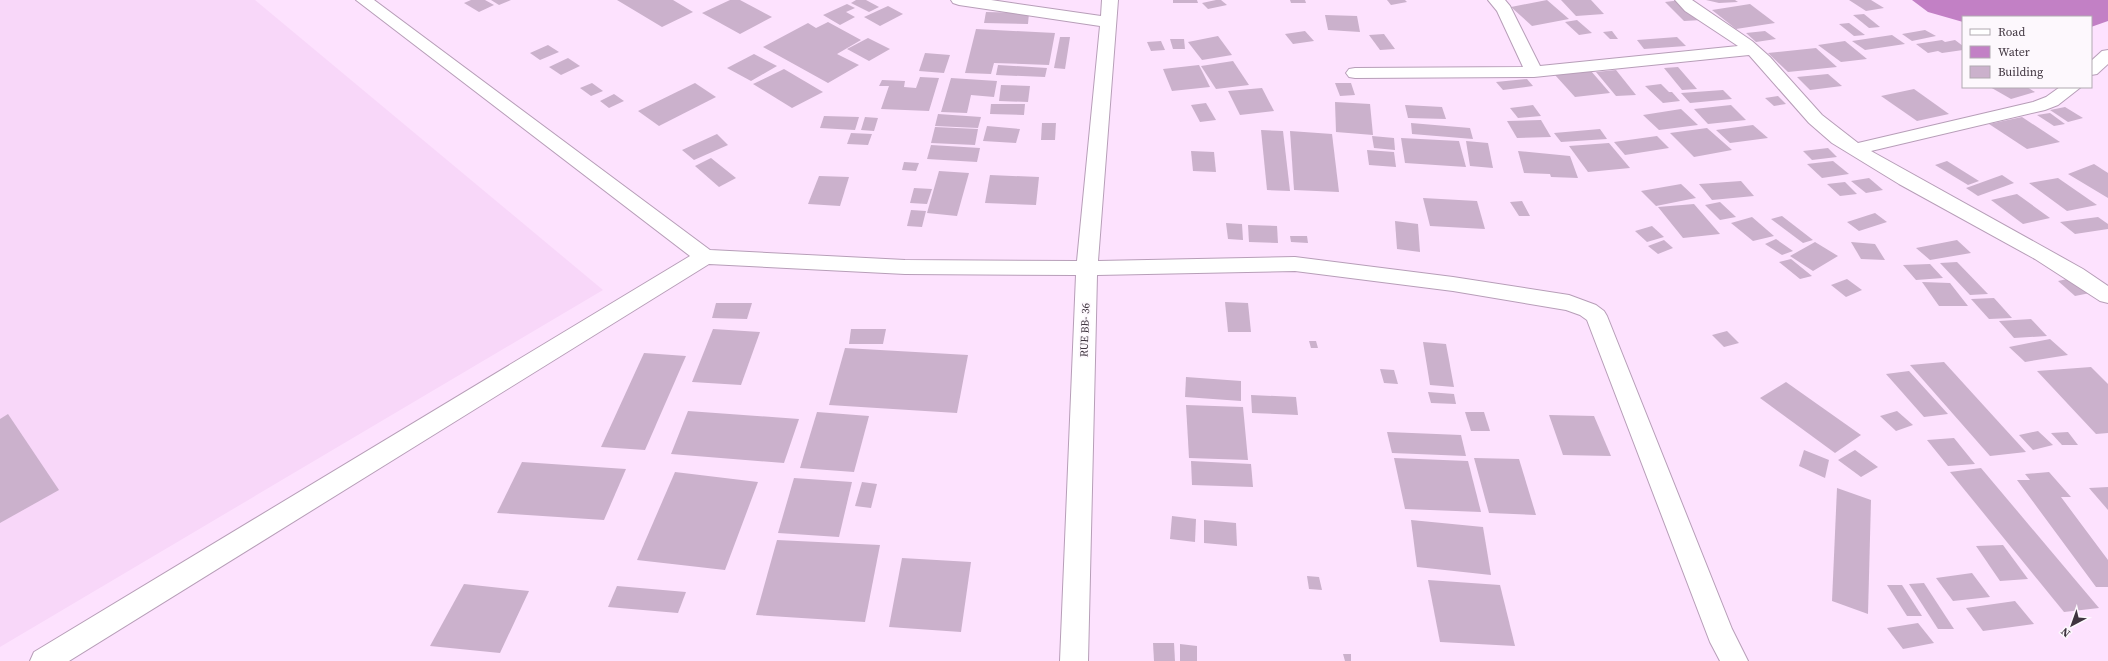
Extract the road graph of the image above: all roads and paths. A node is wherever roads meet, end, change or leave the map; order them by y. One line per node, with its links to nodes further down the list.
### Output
1 (364, 0): 14 (street)
2 (959, 0): 6 (street)
3 (1110, 0): 6 (street, RUE BB- 36)
4 (1496, 0): 10 (street)
5 (1683, 0): 7 (street)
6 (1107, 22): 15 (street, RUE BB- 36)
7 (1753, 50): 10 (street); 13 (street)
8 (2108, 55): 9 (street)
9 (2092, 69)
10 (1534, 72): 11 (street)
11 (1355, 73)
12 (2071, 88): 13 (street)
13 (1856, 149): 16 (street)
14 (705, 257): 15 (street); 17 (street)
15 (1087, 268): 18 (street, RUE BB- 36); 19 (street)
16 (2108, 296)
17 (44, 661)
18 (1074, 661)
19 (1734, 661)

